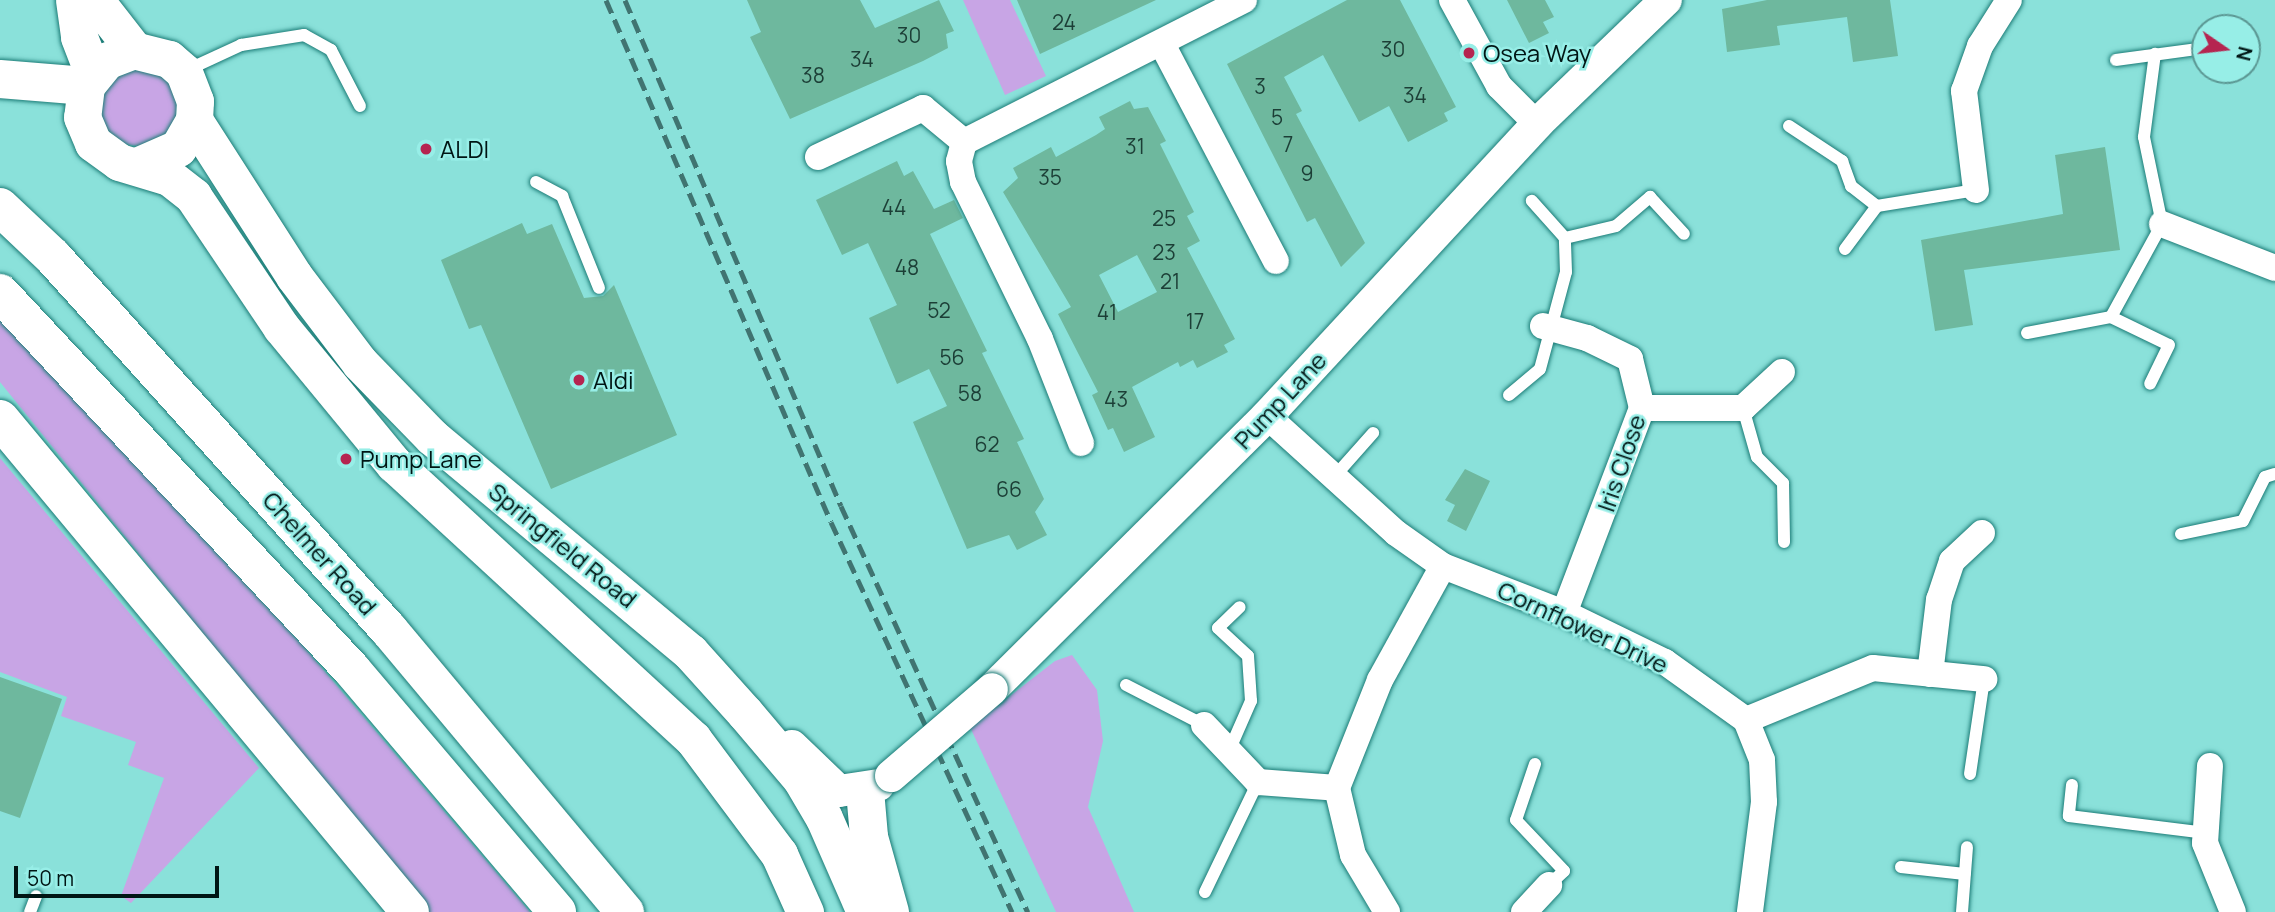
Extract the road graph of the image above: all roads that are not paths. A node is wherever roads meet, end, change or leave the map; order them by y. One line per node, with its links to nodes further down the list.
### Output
1 (75, 0): 14 (main road, Springfield Road)
2 (95, 0): 8 (main road)
3 (1244, 0): 7 (street)
4 (1452, 0): 17 (street)
5 (1666, 0): 17 (street, Pump Lane)
6 (2002, 2): 23 (street)
7 (1162, 44): 19 (street); 31 (street)
8 (134, 50): 12 (main road); 14 (main road)
9 (2191, 50): 10 (lane)
10 (2155, 54): 11 (lane); 27 (lane)
11 (2116, 60)
12 (184, 72): 15 (lane); 16 (main road, Springfield Road)
13 (0, 79): 14 (main road)
14 (89, 79): 21 (main road, Springfield Road)
15 (360, 106)
16 (194, 120): 21 (main road); 55 (main road, Springfield Road)
17 (1537, 124): 43 (street, Pump Lane)
18 (1789, 126): 25 (lane)
19 (964, 142): 20 (street); 46 (street)
20 (818, 157)
21 (139, 165): 83 (main road, Springfield Road)
22 (536, 182): 33 (lane)
23 (1976, 190): 25 (lane)
24 (1532, 201): 29 (lane)
25 (1877, 206): 30 (lane)
26 (0, 207): 82 (main road, Chelmer Road)
27 (2162, 224): 32 (street); 35 (lane)
28 (1684, 234): 29 (lane)
29 (1565, 238): 36 (lane)
30 (1845, 249)
31 (1276, 261)
32 (2275, 268)
33 (599, 288)
34 (0, 293): 81 (main road)
35 (2110, 317): 37 (lane); 39 (lane)
36 (1549, 328): 40 (lane); 41 (street, Iris Close)
37 (2027, 333)
38 (1782, 372): 42 (street)
39 (2150, 384)
40 (1509, 395)
41 (1642, 408): 42 (street); 54 (street, Iris Close)
42 (1743, 408): 51 (lane)
43 (1267, 416): 48 (street, Cornflower Drive); 67 (street, Pump Lane, bridge)
44 (0, 419): 71 (main road)
45 (1373, 433): 48 (lane)
46 (1081, 443)
47 (2275, 474): 50 (lane)
48 (1334, 477): 52 (street, Cornflower Drive)
49 (1982, 533): 56 (street)
50 (2181, 534)
51 (1784, 542)
52 (1443, 566): 54 (street, Cornflower Drive); 68 (street)
53 (1240, 607): 61 (lane)
54 (1564, 613): 59 (street, Cornflower Drive)
55 (699, 660): 67 (street); 73 (main road, Springfield Road)
56 (1930, 674): 57 (street); 59 (street)
57 (1984, 679): 64 (lane)
58 (1126, 685): 60 (lane)
59 (1746, 720): 88 (street)
60 (1203, 725): 61 (street)
61 (1228, 751): 65 (street)
62 (1535, 764): 75 (lane)
63 (2210, 766): 69 (street)
64 (1970, 774)
65 (1258, 782): 68 (street); 76 (lane)
66 (2072, 785): 69 (lane)
67 (878, 787): 73 (street); 85 (main road)
68 (1337, 788): 86 (street)
69 (2206, 833): 90 (street)
70 (1967, 847): 74 (lane)
71 (373, 867): 79 (lane); 80 (main road)
72 (1901, 867): 74 (lane)
73 (852, 873): 84 (main road, Springfield Road)
74 (1965, 874): 89 (lane)
75 (1549, 886): 87 (street)
76 (1205, 892)
77 (36, 896): 78 (lane)
78 (30, 912)
79 (393, 912)
80 (410, 912)
81 (556, 912)
82 (625, 912)
83 (805, 912)
84 (865, 912)
85 (890, 912)
86 (1387, 912)
87 (1524, 912)
88 (1750, 912)
89 (1962, 912)
90 (2233, 912)

